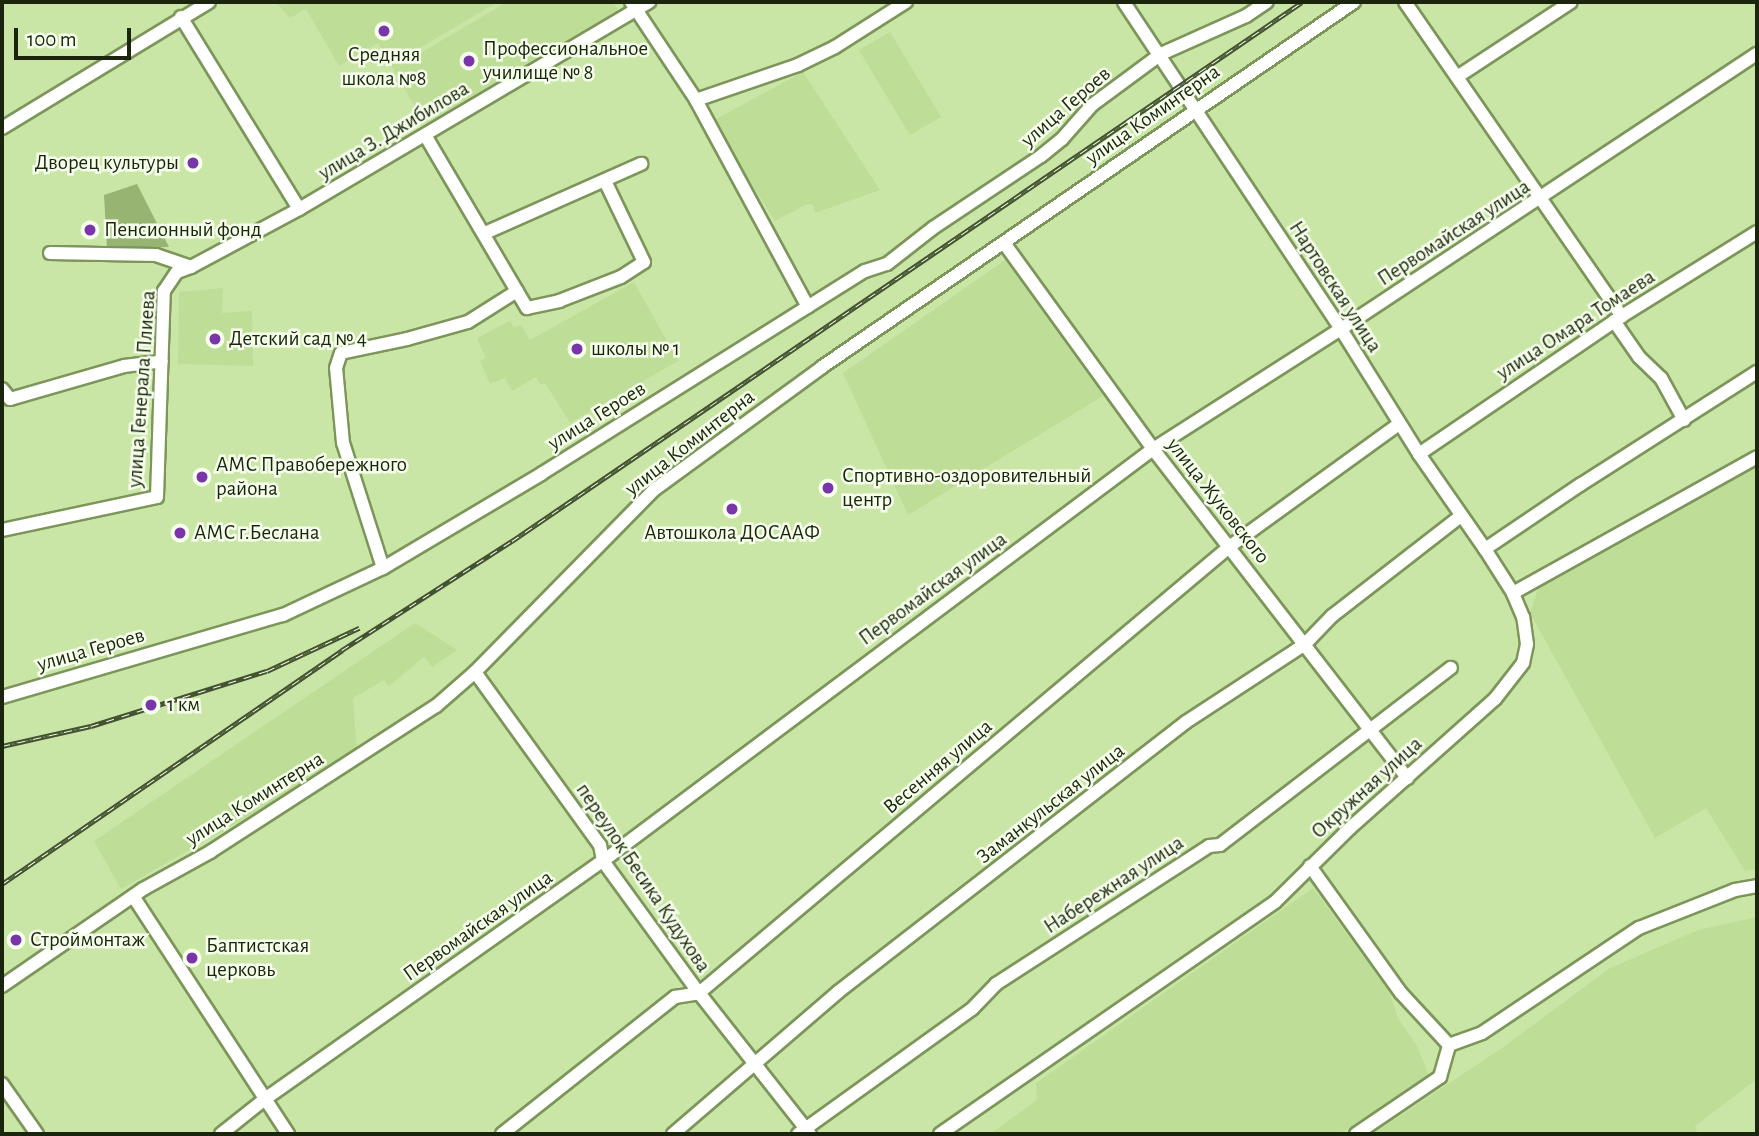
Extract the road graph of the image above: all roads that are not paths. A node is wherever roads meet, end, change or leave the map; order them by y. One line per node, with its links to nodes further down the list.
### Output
1 (649, 2): 9 (street, улица З. Джибилова)
2 (906, 2): 14 (street)
3 (1124, 2): 11 (street, Нартовская улица)
4 (1266, 2): 11 (street, улица Героев)
5 (1354, 2): 15 (street, улица Коминтерна)
6 (1405, 2): 13 (street)
7 (1570, 2): 13 (street)
8 (205, 3): 10 (street)
9 (634, 6): 14 (street); 17 (street, улица З. Джибилова)
10 (181, 17): 16 (street); 21 (street)
11 (1161, 54): 15 (street, Нартовская улица); 28 (street, улица Героев)
12 (1757, 54): 20 (street, Первомайская улица)
13 (1457, 76): 20 (street)
14 (696, 100): 28 (street)
15 (1195, 108): 24 (street, улица Коминтерна); 30 (street, Нартовская улица)
16 (2, 128)
17 (425, 135): 21 (street, улица З. Джибилова); 23 (street)
18 (641, 164): 19 (street)
19 (604, 181): 23 (street); 27 (street)
20 (1542, 198): 29 (street); 30 (street, Первомайская улица)
21 (299, 209): 26 (street, улица З. Джибилова)
22 (1757, 232): 29 (street, улица Омара Томаева)
23 (485, 233): 27 (street)
24 (1004, 243): 36 (street, улица Жуковского); 47 (street, улица Коминтерна)
25 (50, 253): 26 (street)
26 (191, 267): 31 (street, улица Генерала Плиева)
27 (517, 291): 43 (street)
28 (808, 307): 43 (street, улица Героев)
29 (1618, 319): 34 (street); 37 (street, улица Омара Томаева)
30 (1341, 330): 35 (street, Нартовская улица); 36 (street, Первомайская улица)
31 (162, 361): 33 (street); 40 (street, улица Генерала Плиева)
32 (1757, 372): 34 (street)
33 (2, 389)
34 (1684, 420): 42 (street)
35 (1399, 424): 37 (street, Нартовская улица); 41 (street, Весенняя улица)
36 (1153, 449): 41 (street, улица Жуковского); 51 (street, Первомайская улица)
37 (1419, 454): 39 (street, Нартовская улица)
38 (1757, 457): 44 (street)
39 (1461, 516): 42 (street, Нартовская улица); 45 (street, Заманкульская улица)
40 (2, 530)
41 (1229, 547): 45 (street, улица Жуковского); 56 (street, Весенняя улица)
42 (1485, 549): 44 (street, Нартовская улица)
43 (383, 568): 48 (street, улица Героев)
44 (1513, 593): 50 (street, Окружная улица)
45 (1305, 645): 49 (street, улица Жуковского); 58 (street, Заманкульская улица)
46 (1451, 668): 49 (street, Набережная улица)
47 (475, 672): 51 (street, переулок Бесика Кудухова); 54 (street, улица Коминтерна)
48 (2, 697)
49 (1370, 729): 50 (street, улица Жуковского); 61 (street, Набережная улица)
50 (1407, 778): 52 (street, Окружная улица)
51 (603, 861): 56 (street, переулок Бесика Кудухова); 60 (street, Первомайская улица)
52 (1310, 866): 57 (street); 67 (street, Окружная улица)
53 (1757, 887): 57 (street)
54 (133, 896): 55 (street, улица Коминтерна); 60 (street)
55 (2, 986)
56 (699, 993): 58 (street, переулок Бесика Кудухова); 65 (street, Весенняя улица)
57 (1449, 1045): 68 (street)
58 (752, 1063): 61 (street, переулок Бесика Кудухова); 66 (street, Заманкульская улица)
59 (2, 1084): 62 (street)
60 (265, 1099): 63 (street, Первомайская улица); 64 (street)
61 (805, 1132)
62 (37, 1134)
63 (221, 1134)
64 (288, 1134)
65 (502, 1134)
66 (673, 1134)
67 (940, 1134)
68 (1356, 1134)

